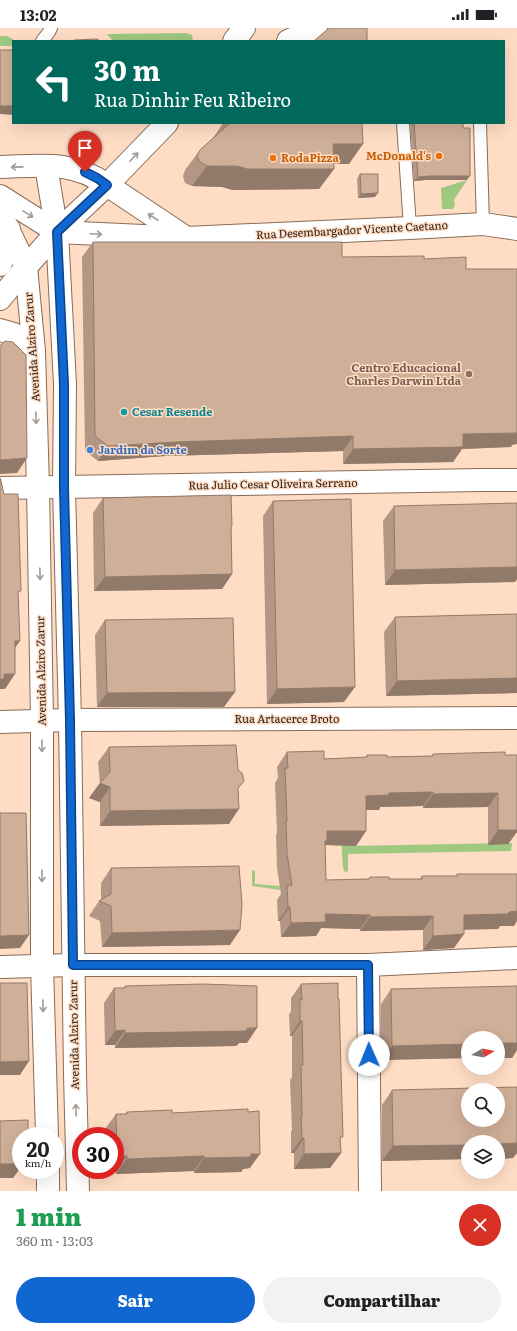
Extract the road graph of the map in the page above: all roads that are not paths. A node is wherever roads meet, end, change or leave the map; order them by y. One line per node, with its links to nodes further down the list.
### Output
1 (51, 28): 4 (lane)
2 (244, 28): 5 (street)
3 (316, 28): 6 (street)
4 (43, 40)
5 (235, 40)
6 (290, 40)
7 (166, 124): 12 (street, one-way to 7)
8 (403, 124): 16 (lane)
9 (480, 124): 15 (lane)
10 (46, 166): 11 (street, one-way to 11); 12 (street); 18 (street, Avenida Alziro Zarur)
11 (0, 167)
12 (107, 185): 18 (street); 19 (street, one-way to 12)
13 (0, 196): 18 (street, one-way to 18)
14 (5, 220): 20 (street); 21 (street, Avenida Alziro Zarur)
15 (483, 224): 16 (street, Rua Desembargador Vicente Caetano); 17 (street, Rua Desembargador Vicente Caetano)
16 (410, 228): 19 (street, Rua Desembargador Vicente Caetano)
17 (517, 229)
18 (57, 232): 19 (street, Rua Desembargador Vicente Caetano, one-way to 19); 21 (street); 28 (street, Avenida Alziro Zarur)
19 (186, 238)
20 (0, 265)
21 (26, 267): 22 (street); 24 (street, Avenida Alziro Zarur)
22 (0, 299)
23 (0, 330): 24 (street)
24 (34, 351): 26 (street, Avenida Alziro Zarur, one-way to 26)
25 (517, 480): 28 (street, Rua Julio Cesar Oliveira Serrano)
26 (38, 487): 27 (street, Rua Julio Cesar Oliveira Serrano); 28 (street, Rua Julio Cesar Oliveira Serrano); 30 (street, Avenida Alziro Zarur, one-way to 30)
27 (0, 488)
28 (64, 488): 31 (street, Avenida Alziro Zarur)
29 (511, 718): 31 (street, Rua Artacerce Broto)
30 (42, 720): 31 (street, Rua Artacerce Broto); 32 (street, Rua Artacerce Broto); 36 (street, Avenida Alziro Zarur, one-way to 36)
31 (70, 720): 34 (street, Avenida Alziro Zarur)
32 (0, 722)
33 (509, 959): 35 (street)
34 (73, 965): 35 (street); 36 (street); 41 (street, Avenida Alziro Zarur, one-way to 34)
35 (368, 965): 42 (street)
36 (42, 966): 37 (street); 38 (street, Avenida Alziro Zarur, one-way to 38)
37 (0, 968)
38 (47, 1127)
39 (48, 1179): 40 (street)
40 (48, 1191)
41 (78, 1191)
42 (370, 1191)

